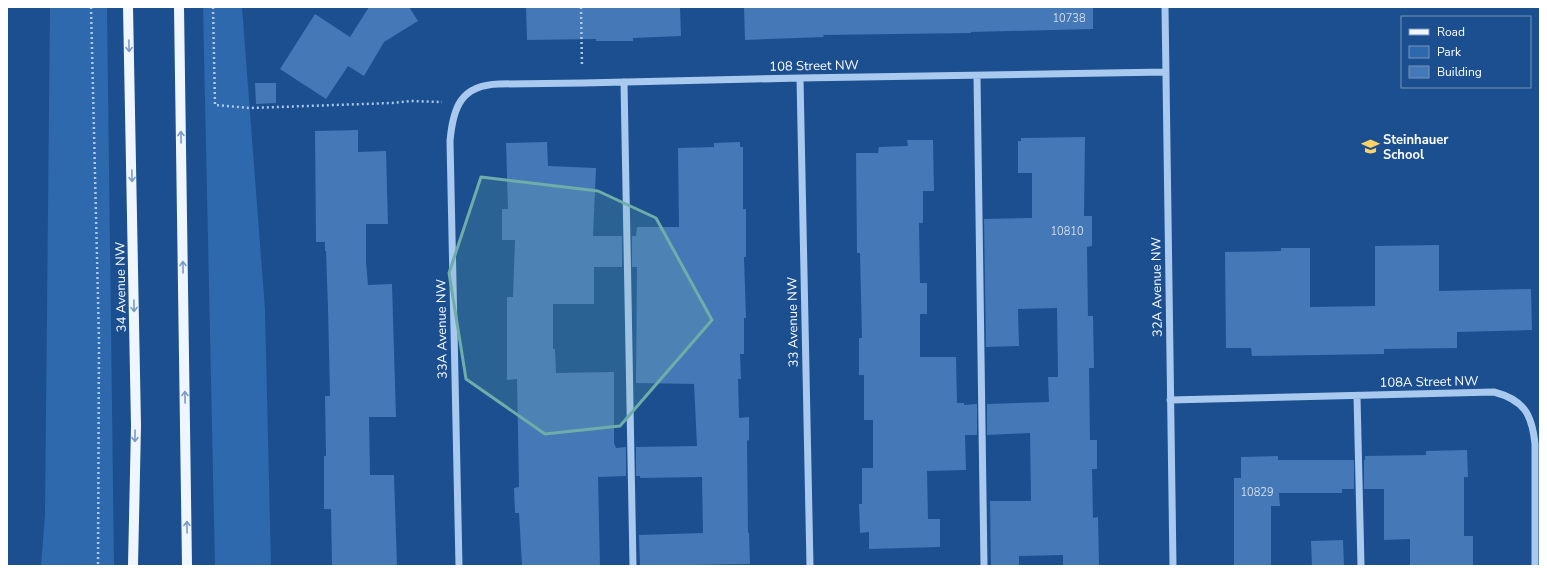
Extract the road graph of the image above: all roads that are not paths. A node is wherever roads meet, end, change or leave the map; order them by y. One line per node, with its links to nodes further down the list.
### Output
1 (128, 7): 11 (main road, 34 Avenue NW, one-way to 11)
2 (179, 7): 12 (main road, one-way to 2)
3 (1165, 7): 4 (street, 32A Avenue NW)
4 (1166, 72): 5 (street, 108 Street NW); 10 (street, 32A Avenue NW)
5 (976, 76): 6 (street, 108 Street NW); 16 (street)
6 (800, 78): 7 (street, 108 Street NW); 15 (street, 33 Avenue NW)
7 (624, 82): 8 (street, 108 Street NW); 14 (street)
8 (465, 94): 13 (street, 33A Avenue NW)
9 (1357, 396): 10 (street, 108A Street NW); 18 (street); 19 (street, 108A Street NW)
10 (1170, 400): 17 (street, 32A Avenue NW)
11 (133, 566)
12 (187, 566)
13 (458, 566)
14 (634, 566)
15 (810, 566)
16 (984, 566)
17 (1173, 566)
18 (1361, 566)
19 (1535, 566)

